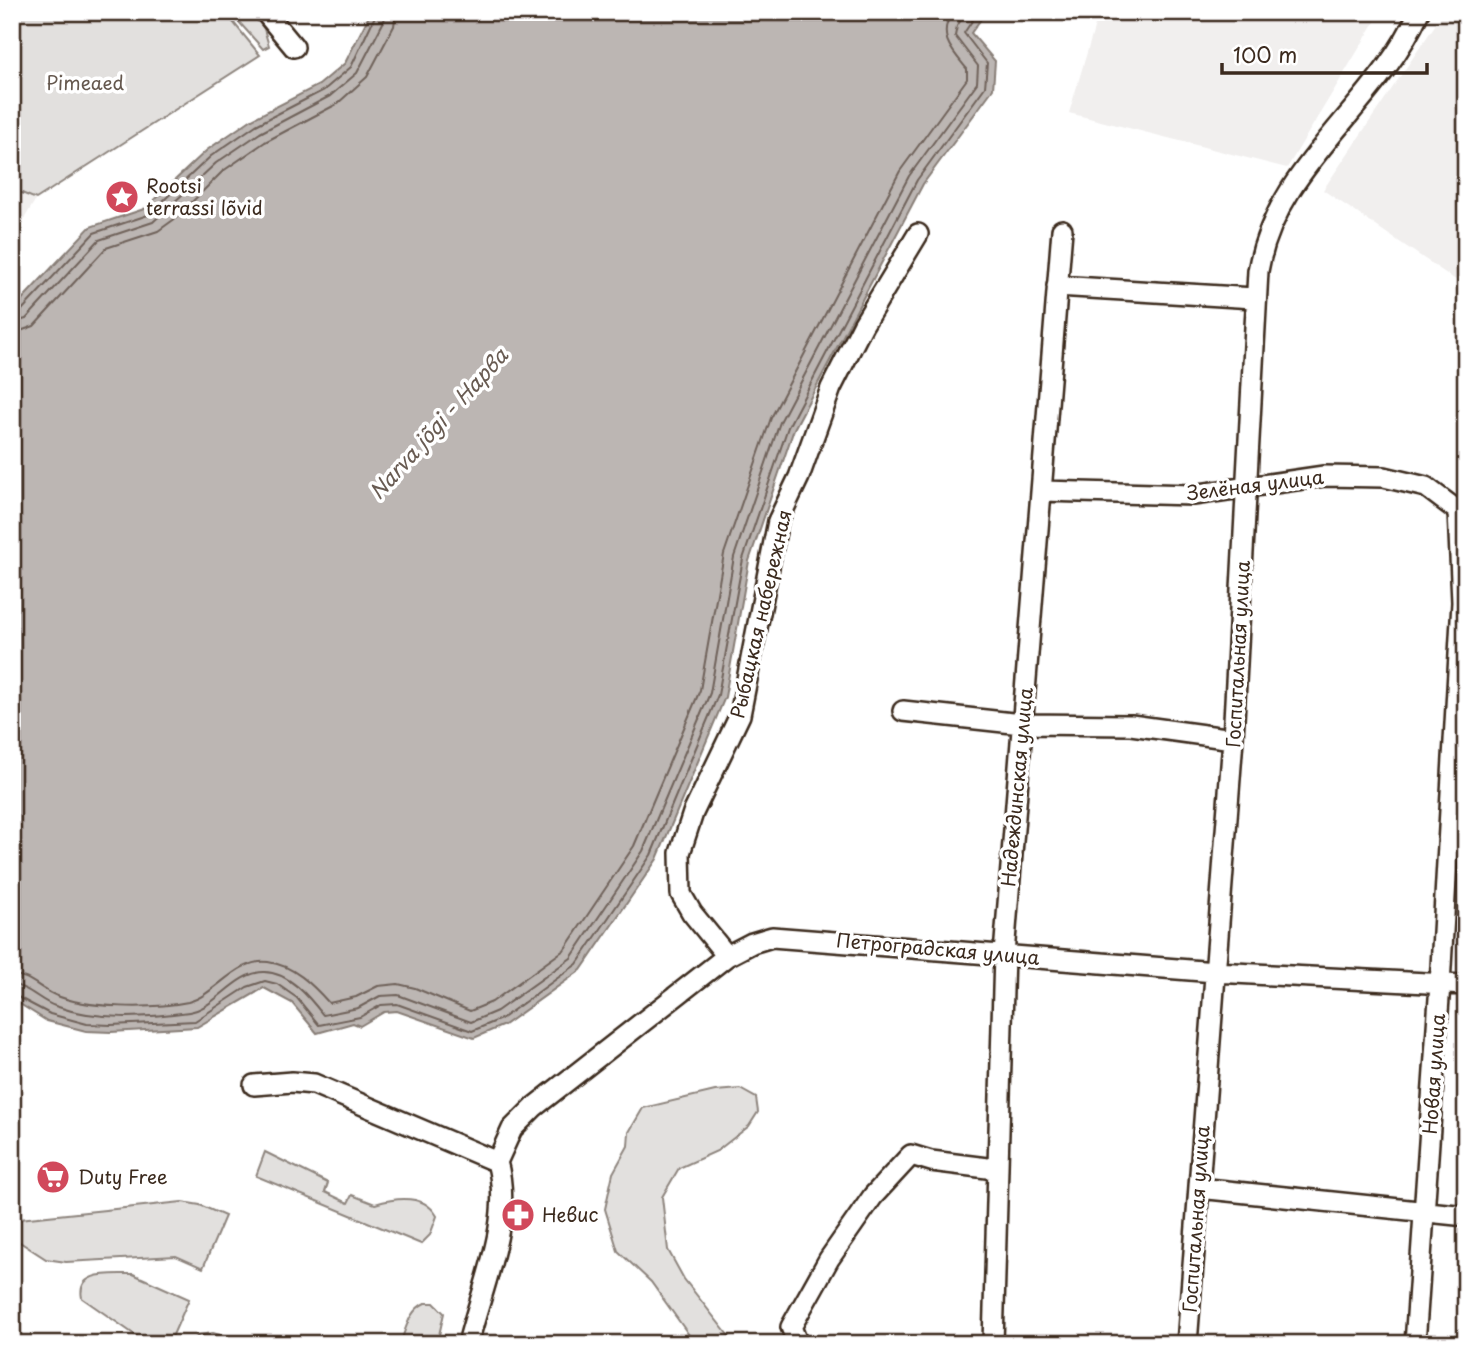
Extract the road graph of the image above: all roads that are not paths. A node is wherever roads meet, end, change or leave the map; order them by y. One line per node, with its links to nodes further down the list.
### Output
1 (265, 12): 3 (street)
2 (1419, 12): 7 (street, Госпитальная улица)
3 (294, 47)
4 (1062, 230): 6 (street, Надеждинская улица)
5 (918, 234): 15 (street, Рыбацкая набережная)
6 (1057, 286): 7 (street); 9 (street, Надеждинская улица)
7 (1254, 298): 8 (street, Госпитальная улица)
8 (1247, 487): 9 (street, Зелёная улица); 10 (street, Зелёная улица); 13 (street, Госпитальная улица)
9 (1042, 491): 12 (street, Надеждинская улица)
10 (1458, 511): 17 (street, Новая улица)
11 (903, 710): 12 (street)
12 (1022, 724): 13 (street); 14 (street, Надеждинская улица)
13 (1233, 739): 16 (street, Госпитальная улица)
14 (1004, 954): 15 (street, Петроградская улица); 16 (street, Петроградская улица); 21 (street, Надеждинская улица)
15 (727, 956): 20 (street, Петроградская улица)
16 (1215, 972): 17 (street, Петроградская улица); 22 (street, Госпитальная улица)
17 (1440, 984): 18 (street, Петроградская улица); 23 (street, Новая улица)
18 (1466, 985)
19 (254, 1085): 20 (street)
20 (497, 1162): 25 (street)
21 (995, 1169): 26 (street); 27 (street, Надеждинская улица)
22 (1199, 1188): 23 (street); 28 (street, Госпитальная улица)
23 (1425, 1211): 24 (street); 29 (street, Новая улица)
24 (1466, 1216)
25 (471, 1336)
26 (798, 1344)
27 (993, 1344)
28 (1187, 1344)
29 (1415, 1344)

